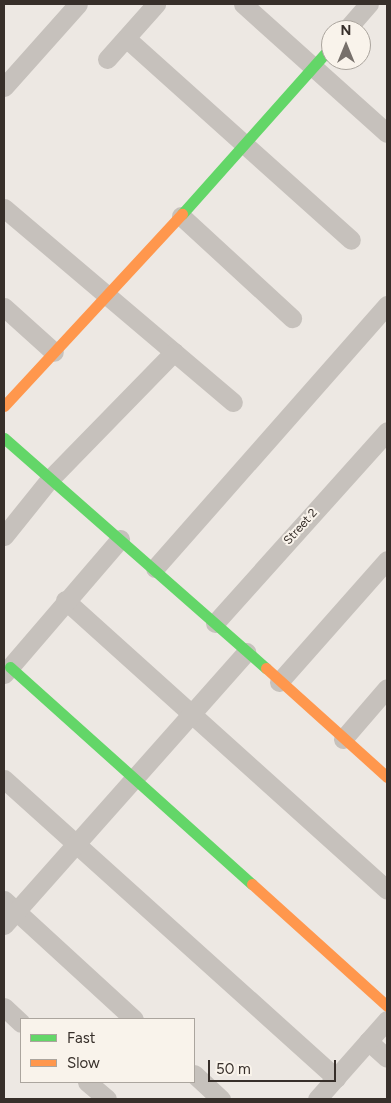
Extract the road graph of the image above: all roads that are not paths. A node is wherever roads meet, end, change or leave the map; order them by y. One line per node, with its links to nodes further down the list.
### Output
1 (78, 4): 10 (street)
2 (156, 4): 6 (street)
3 (243, 4): 9 (street)
4 (369, 4): 5 (street)
5 (355, 20)
6 (126, 38): 7 (street); 12 (street)
7 (107, 59)
8 (321, 59): 9 (street)
9 (314, 67): 11 (street); 12 (street)
10 (4, 87)
11 (387, 133)
12 (244, 145): 14 (street); 15 (street)
13 (4, 208): 16 (street)
14 (181, 216): 16 (street); 19 (street)
15 (351, 240)
16 (107, 294): 20 (street); 21 (street)
17 (387, 305): 30 (street)
18 (4, 306): 20 (street)
19 (292, 318)
20 (54, 352): 23 (street)
21 (174, 352): 22 (street); 26 (street)
22 (233, 402)
23 (4, 406)
24 (387, 431): 32 (street, Street 2)
25 (4, 438): 26 (street)
26 (49, 480): 27 (street); 28 (street)
27 (4, 536)
28 (120, 539): 30 (street); 31 (street)
29 (387, 560): 35 (street)
30 (154, 568): 32 (street)
31 (65, 600): 34 (street); 37 (street)
32 (214, 623): 33 (street)
33 (246, 652): 35 (street); 37 (street)
34 (7, 671): 40 (street)
35 (279, 682): 38 (street)
36 (387, 688): 38 (street)
37 (191, 714): 40 (street); 43 (street)
38 (343, 739): 39 (street)
39 (387, 777)
40 (134, 778): 42 (street); 45 (street)
41 (4, 779): 42 (street)
42 (76, 845): 44 (street); 53 (street)
43 (387, 890)
44 (8, 912): 47 (street)
45 (387, 1006)
46 (4, 1007): 49 (street)
47 (133, 1018)
48 (387, 1020): 50 (street)
49 (20, 1022)
50 (368, 1041): 51 (street); 53 (street)
51 (387, 1058)
52 (195, 1075): 56 (street)
53 (336, 1078): 57 (street)
54 (88, 1083): 55 (street)
55 (107, 1099)
56 (221, 1099)
57 (317, 1099)

